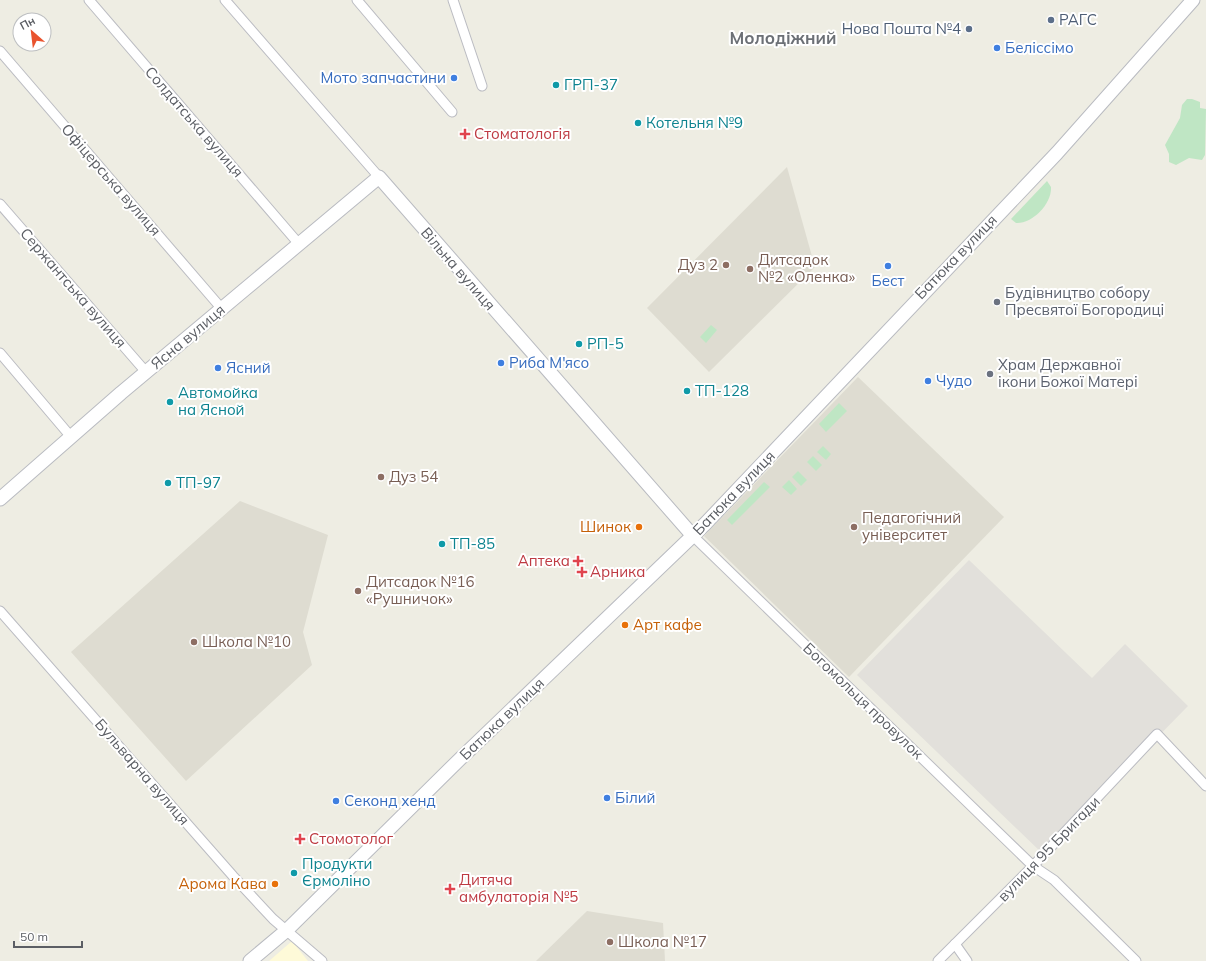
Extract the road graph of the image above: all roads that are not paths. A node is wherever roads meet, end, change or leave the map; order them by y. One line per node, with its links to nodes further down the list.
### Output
1 (89, 0): 11 (street, Солдатська вулиця)
2 (225, 0): 9 (street, Вільна вулиця)
3 (357, 0): 8 (street)
4 (453, 0): 7 (street)
5 (1193, 0): 17 (street, Батюка вулиця)
6 (0, 52): 12 (street, Офіцерська вулиця)
7 (482, 86)
8 (452, 112)
9 (379, 177): 11 (street, Ясна вулиця); 17 (street, Вільна вулиця)
10 (0, 204): 14 (street, Сержантська вулиця)
11 (299, 244): 12 (street, Ясна вулиця)
12 (222, 309): 14 (street, Ясна вулиця)
13 (0, 353): 15 (street)
14 (146, 372): 15 (street, Ясна вулиця)
15 (72, 438): 16 (street, Ясна вулиця)
16 (0, 499)
17 (692, 536): 20 (street, Богомольця провулок); 21 (street, Батюка вулиця)
18 (0, 611): 21 (street, Бульварна вулиця)
19 (1206, 786): 20 (street, вулиця 95 Бригади)
20 (1033, 866): 22 (street, вулиця 95 Бригади); 27 (street, Богомольця провулок)
21 (287, 930): 23 (street, Батюка вулиця); 24 (street, Бульварна вулиця)
22 (955, 944): 25 (street, вулиця 95 Бригади); 26 (street)
23 (250, 961)
24 (322, 961)
25 (938, 961)
26 (967, 961)
27 (1136, 961)

